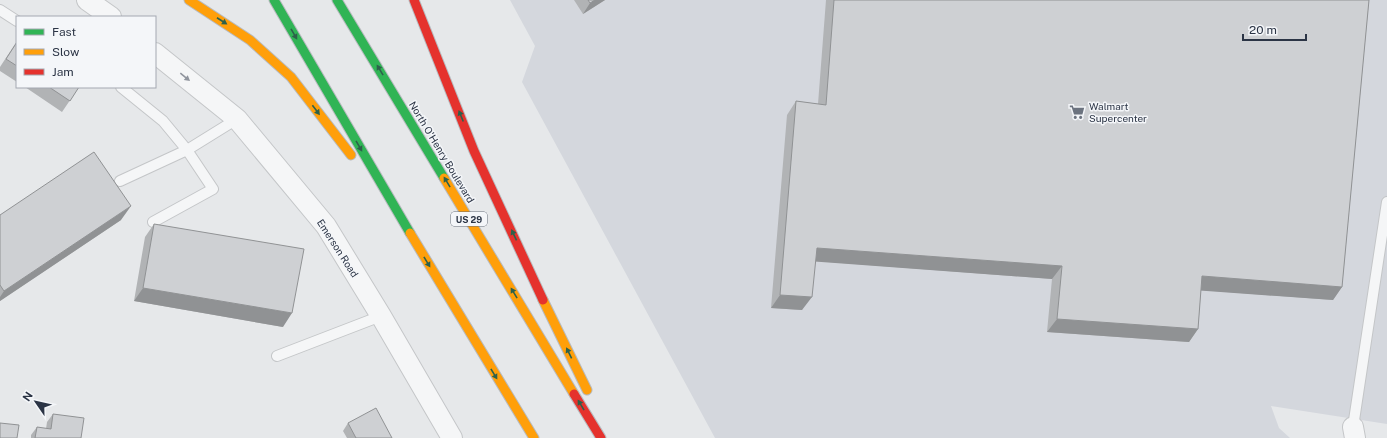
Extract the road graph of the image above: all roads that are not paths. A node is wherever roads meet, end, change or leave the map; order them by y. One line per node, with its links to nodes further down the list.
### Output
1 (87, 0): 7 (street)
2 (189, 0): 16 (highway, one-way to 16)
3 (274, 0): 16 (highway, one-way to 16)
4 (337, 0): 21 (highway, North O'Henry Boulevard / US 29, one-way to 4)
5 (414, 0): 19 (highway, one-way to 5)
6 (0, 10): 8 (lane)
7 (110, 16)
8 (16, 19)
9 (156, 54): 11 (street, Emerson Road, one-way to 11)
10 (122, 88): 12 (lane)
11 (237, 119): 12 (lane); 17 (street, Emerson Road)
12 (188, 150): 13 (lane); 15 (lane)
13 (120, 181)
14 (1387, 202): 20 (lane)
15 (153, 222)
16 (407, 229): 23 (highway, one-way to 23)
17 (381, 316): 18 (lane); 22 (street, Emerson Road)
18 (277, 356)
19 (591, 398)
20 (1354, 433)
21 (606, 436)
22 (452, 438)
23 (534, 438)

